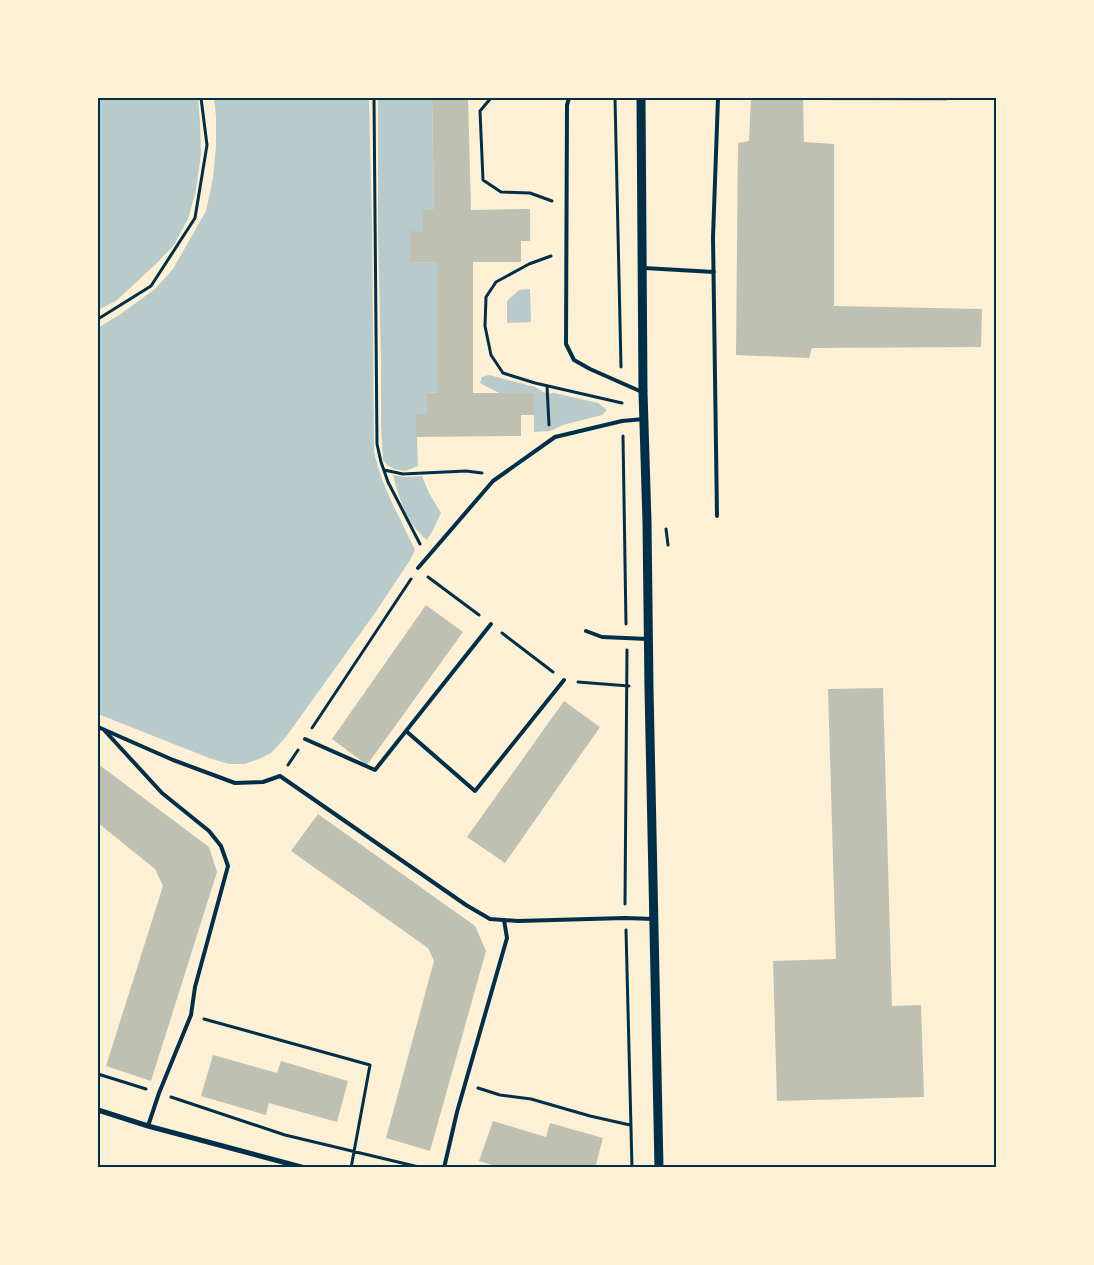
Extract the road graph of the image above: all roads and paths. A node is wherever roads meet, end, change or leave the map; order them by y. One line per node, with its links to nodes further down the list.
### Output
1 (202, 98): 11 (path)
2 (374, 98): 17 (path)
3 (491, 98): 7 (path)
4 (569, 98): 7 (lane)
5 (640, 98): 9 (street)
6 (718, 98): 10 (lane)
7 (567, 206): 8 (lane)
8 (566, 250): 12 (path); 13 (lane)
9 (642, 268): 10 (lane); 13 (street)
10 (714, 272): 19 (lane)
11 (98, 319)
12 (547, 386): 14 (path); 16 (path)
13 (643, 392): 15 (street)
14 (622, 403)
15 (644, 419): 16 (lane); 26 (street)
16 (549, 441): 18 (lane)
17 (383, 470): 18 (path); 22 (path)
18 (501, 475): 22 (lane)
19 (717, 516)
20 (666, 529): 21 (path)
21 (668, 545)
22 (426, 558): 23 (lane)
23 (418, 568): 24 (path); 32 (path)
24 (491, 624): 27 (path); 31 (lane)
25 (586, 631): 26 (lane)
26 (649, 639): 28 (street)
27 (564, 680): 28 (path); 31 (lane)
28 (649, 689): 34 (street)
29 (98, 727): 30 (lane)
30 (103, 730): 33 (lane); 36 (lane)
31 (406, 731): 32 (lane)
32 (305, 739): 33 (path)
33 (280, 776): 35 (lane)
34 (654, 919): 35 (lane); 48 (street)
35 (504, 920): 38 (lane)
36 (191, 1015): 39 (lane); 43 (path)
37 (98, 1074): 39 (path)
38 (465, 1084): 41 (path); 47 (lane)
39 (159, 1093): 42 (lane); 43 (path)
40 (98, 1110): 42 (street)
41 (630, 1125)
42 (148, 1126): 44 (street)
43 (355, 1152): 45 (path); 46 (path)
44 (305, 1168)
45 (352, 1168)
46 (423, 1168)
47 (444, 1168)
48 (659, 1168)

